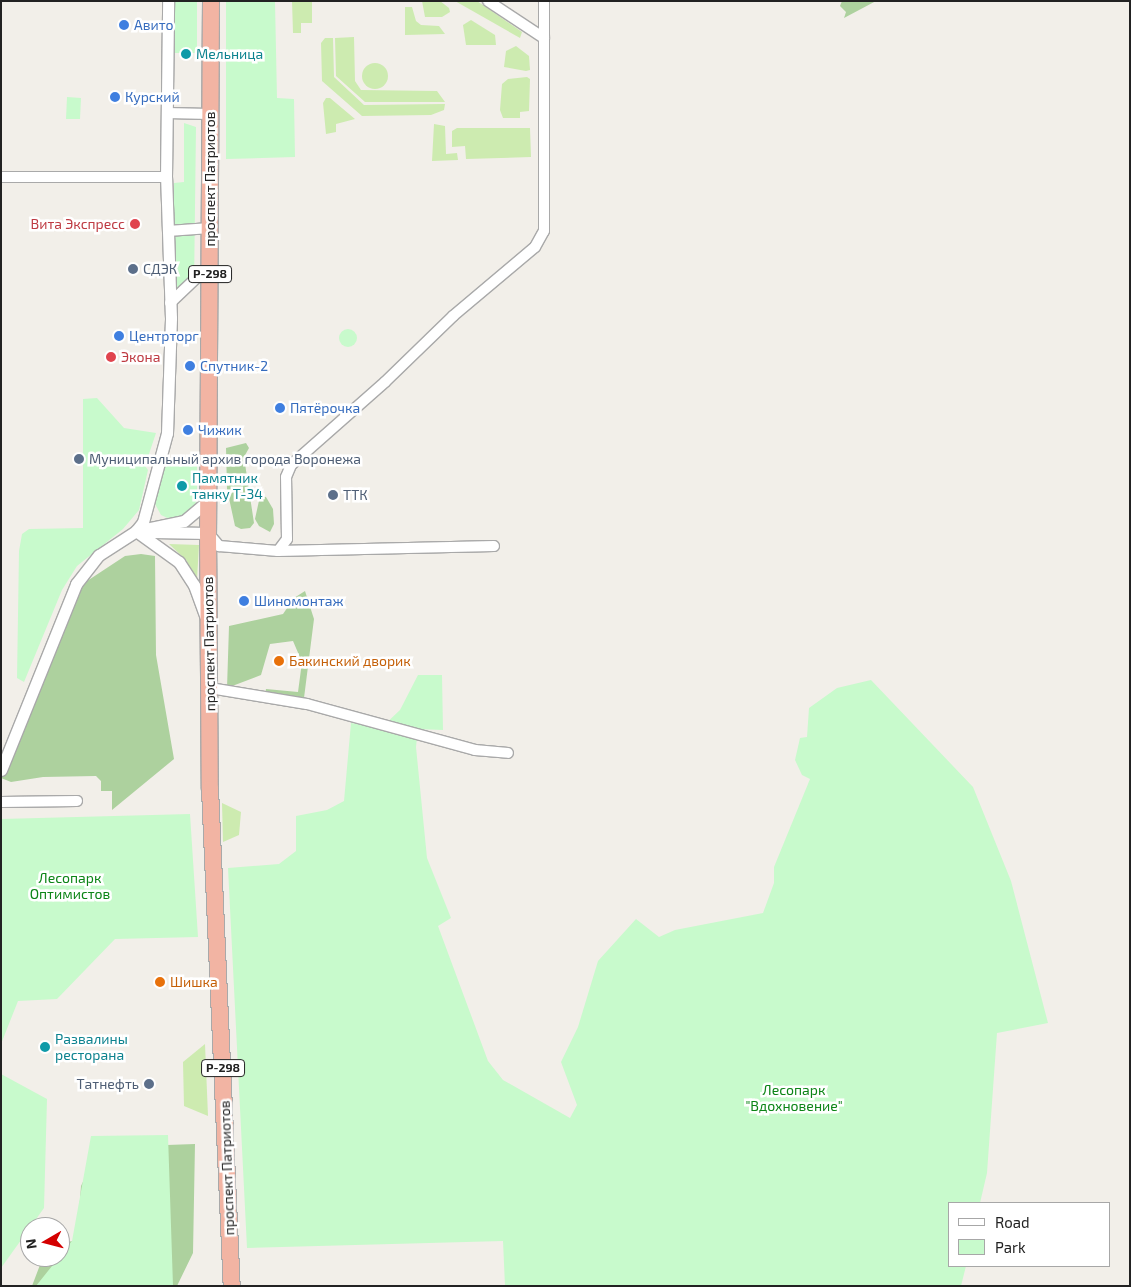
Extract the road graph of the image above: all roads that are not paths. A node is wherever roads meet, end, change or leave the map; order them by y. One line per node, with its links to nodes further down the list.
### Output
1 (168, 1): 6 (street)
2 (211, 1): 7 (highway, проспект Патриотов / Р-298)
3 (488, 1): 5 (street)
4 (544, 1): 5 (street)
5 (544, 38): 18 (street)
6 (167, 113): 7 (street); 9 (street)
7 (210, 114): 10 (highway, проспект Патриотов / Р-298)
8 (1, 177): 9 (street)
9 (166, 177): 11 (street)
10 (210, 228): 11 (street); 12 (highway, проспект Патриотов / Р-298)
11 (168, 230): 13 (street)
12 (210, 265): 13 (street); 14 (highway, проспект Патриотов / Р-298)
13 (170, 303): 15 (street)
14 (208, 501): 15 (street); 16 (highway, проспект Патриотов / Р-298)
15 (136, 532): 16 (street); 19 (street); 22 (street)
16 (208, 533): 18 (street); 19 (highway, проспект Патриотов / Р-298)
17 (494, 546): 18 (street)
18 (278, 551)
19 (208, 624): 20 (highway, проспект Патриотов / Р-298)
20 (210, 688): 21 (street); 25 (highway, проспект Патриотов / Р-298)
21 (508, 753)
22 (1, 770)
23 (77, 801): 24 (street)
24 (1, 802)
25 (232, 1286)

